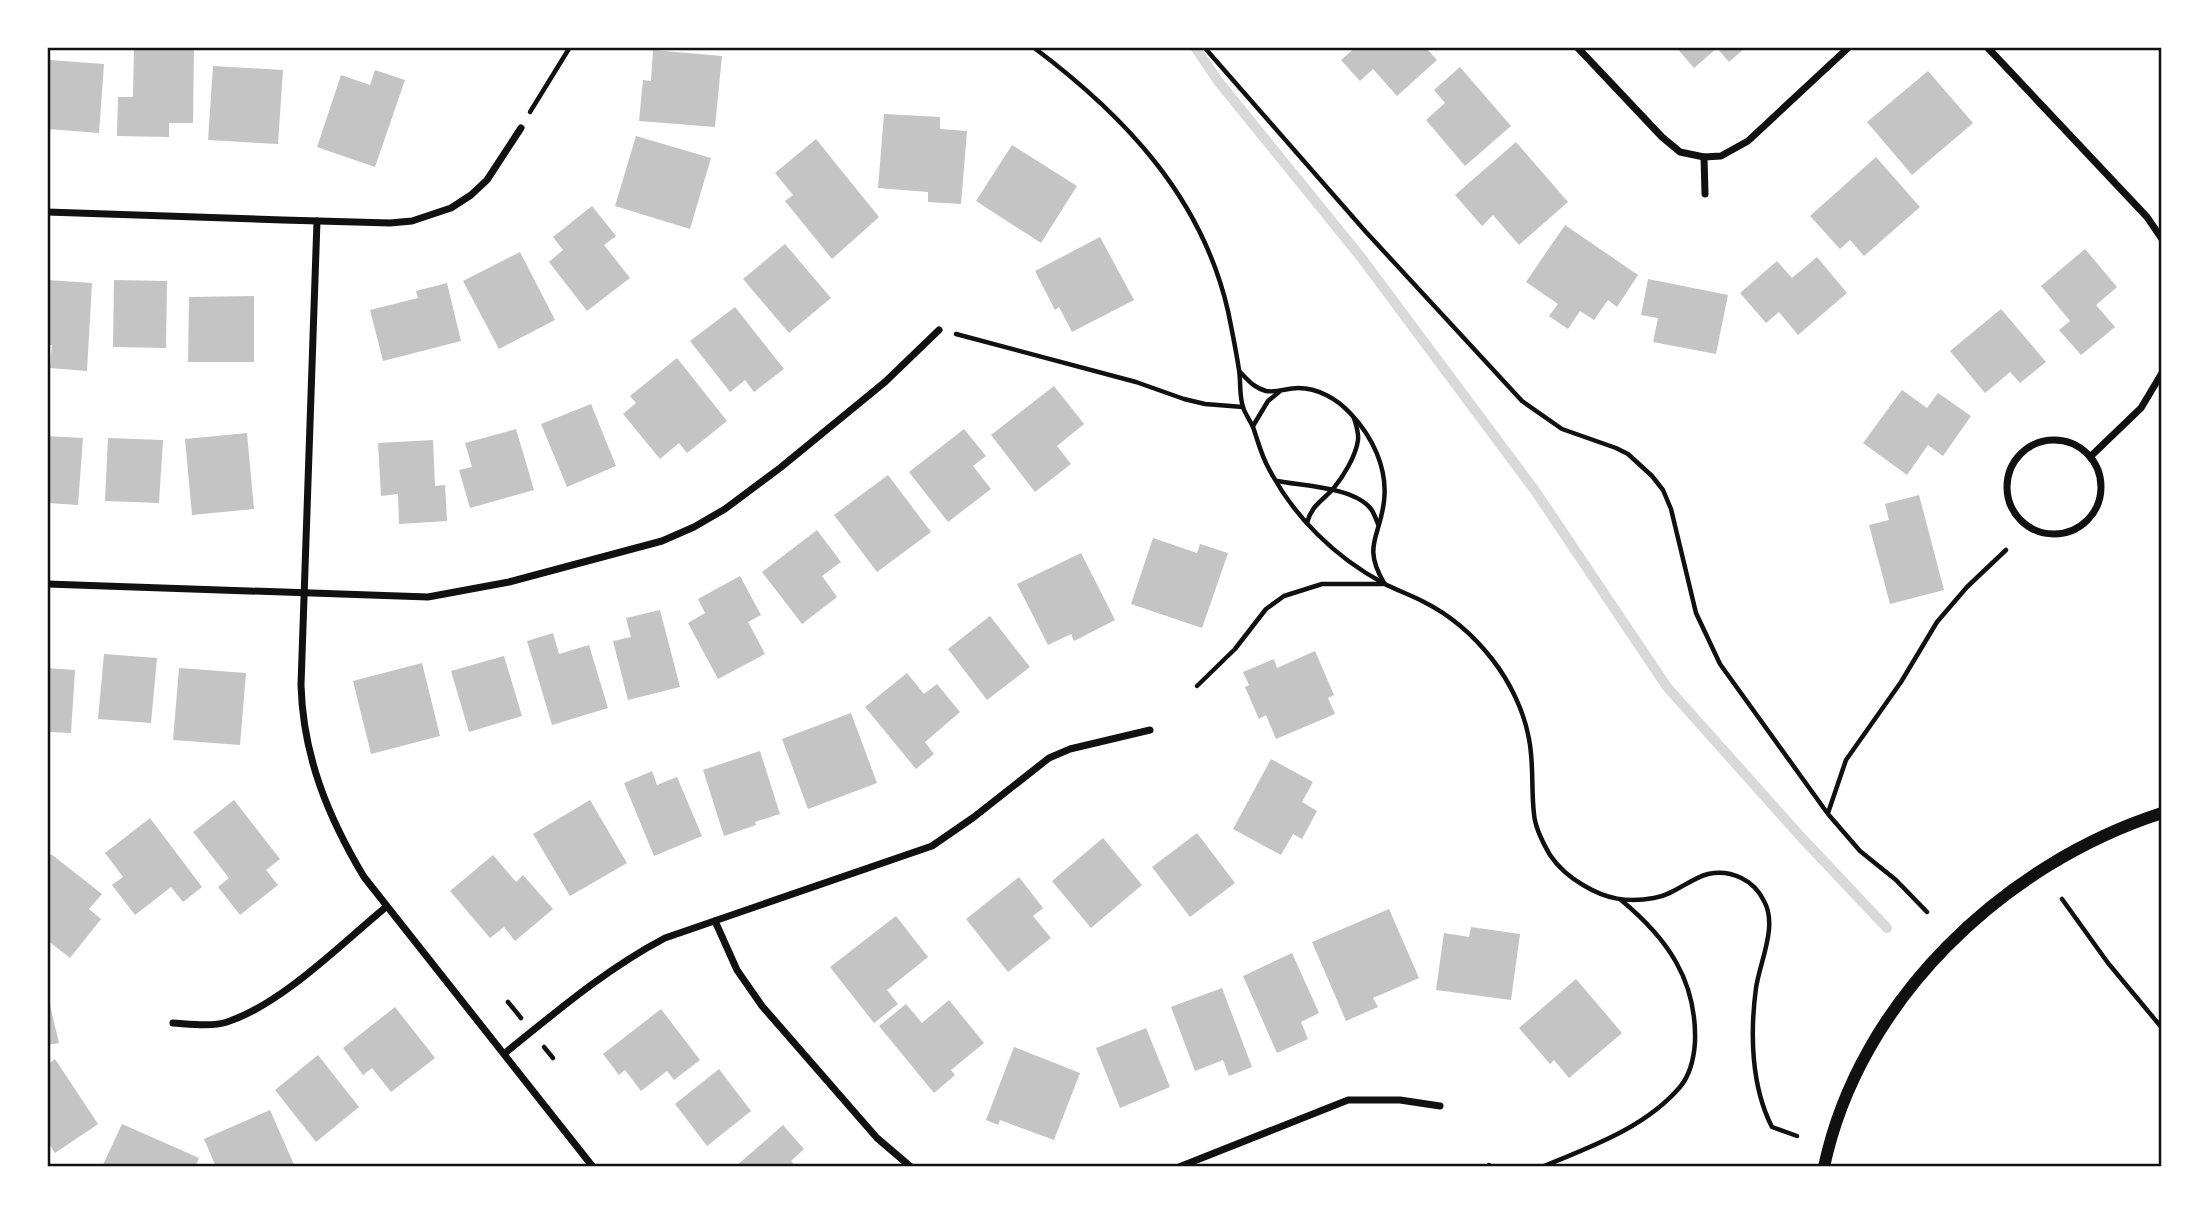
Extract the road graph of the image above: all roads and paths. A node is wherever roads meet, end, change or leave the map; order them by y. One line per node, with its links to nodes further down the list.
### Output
1 (570, 47): 7 (path)
2 (1033, 47): 14 (path)
3 (1204, 47): 32 (path)
4 (1577, 47): 8 (street)
5 (1849, 47): 8 (street)
6 (1987, 47): 12 (street)
7 (521, 128): 11 (street)
8 (1704, 157): 9 (street)
9 (1705, 194)
10 (47, 212): 11 (street)
11 (317, 221): 28 (street)
12 (2162, 239)
13 (939, 330): 17 (path); 28 (street)
14 (1240, 372): 16 (path); 17 (path)
15 (2162, 373): 20 (street)
16 (1279, 391): 18 (path); 19 (path)
17 (1243, 407): 19 (path)
18 (1354, 417): 22 (path); 24 (path)
19 (1253, 426): 21 (path)
20 (2091, 456): 20 (street)
21 (1276, 481): 22 (path); 23 (path)
22 (1333, 488): 23 (path); 24 (path)
23 (1307, 523): 27 (path)
24 (1379, 526): 27 (path)
25 (2006, 550): 32 (path)
26 (47, 584): 28 (street)
27 (1384, 584): 29 (path); 34 (path)
28 (304, 594): 35 (street)
29 (1197, 686)
30 (1150, 730): 37 (street)
31 (2162, 813): 47 (street)
32 (1828, 814): 36 (path)
33 (2062, 899): 39 (path)
34 (1621, 900): 42 (path); 46 (path)
35 (386, 907): 38 (street); 40 (street)
36 (1927, 912)
37 (715, 920): 40 (street); 44 (street)
38 (173, 1023)
39 (2162, 1028)
40 (505, 1053): 43 (street)
41 (1440, 1106): 45 (street)
42 (1797, 1136)
43 (593, 1167)
44 (911, 1167)
45 (1179, 1167)
46 (1542, 1167)
47 (1824, 1167)

